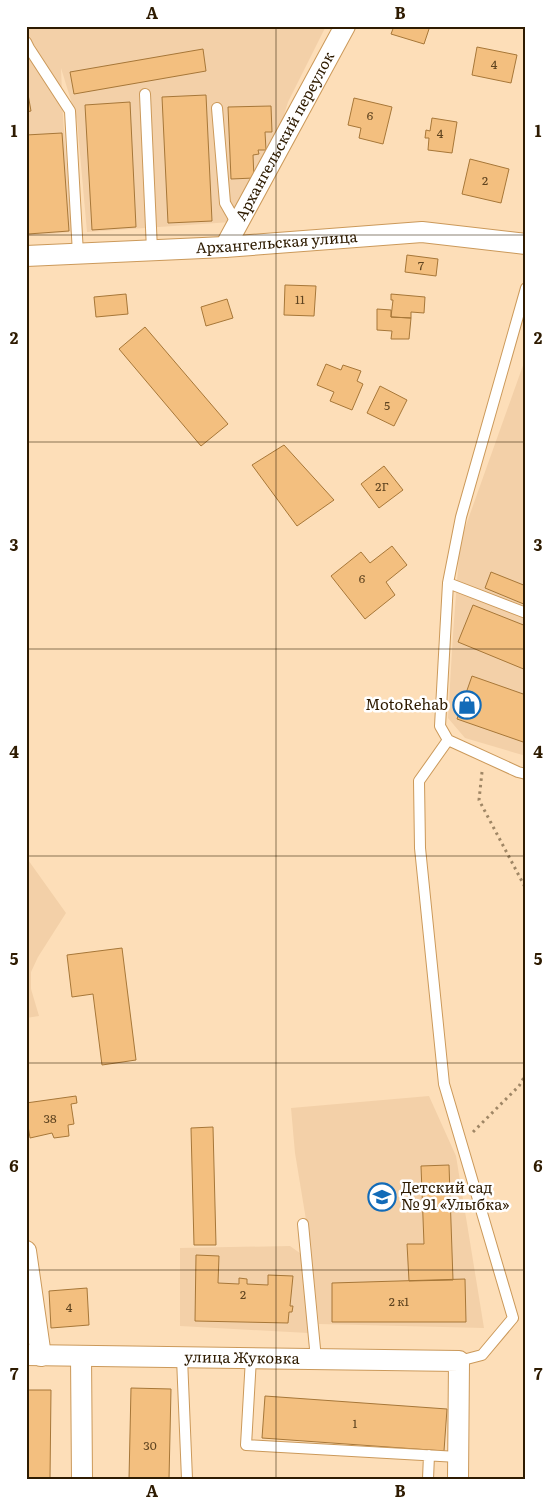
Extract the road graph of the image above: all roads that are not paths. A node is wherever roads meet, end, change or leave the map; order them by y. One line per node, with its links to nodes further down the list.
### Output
1 (345, 26): 5 (street, Архангельский переулок)
2 (26, 42): 9 (lane)
3 (145, 94): 8 (lane)
4 (217, 108): 5 (lane)
5 (237, 224): 7 (street, Архангельский переулок)
6 (526, 244): 7 (street, Архангельская улица)
7 (225, 247): 8 (street, Архангельская улица)
8 (152, 250): 9 (street, Архангельская улица)
9 (78, 254): 10 (street, Архангельская улица)
10 (26, 256)
11 (526, 288): 12 (lane)
12 (448, 583): 13 (lane); 14 (lane)
13 (526, 613)
14 (448, 740): 15 (lane); 23 (lane)
15 (526, 774)
16 (303, 1224): 22 (lane)
17 (26, 1251): 18 (street)
18 (34, 1355): 19 (street, улица Жуковка)
19 (82, 1356): 20 (street, улица Жуковка); 26 (street)
20 (182, 1358): 21 (street, улица Жуковка); 27 (lane)
21 (251, 1358): 22 (street, улица Жуковка); 24 (lane)
22 (316, 1359): 23 (street, улица Жуковка)
23 (459, 1361): 25 (street)
24 (429, 1455): 25 (lane); 28 (lane)
25 (458, 1457): 29 (street)
26 (82, 1479)
27 (187, 1479)
28 (428, 1479)
29 (458, 1479)

